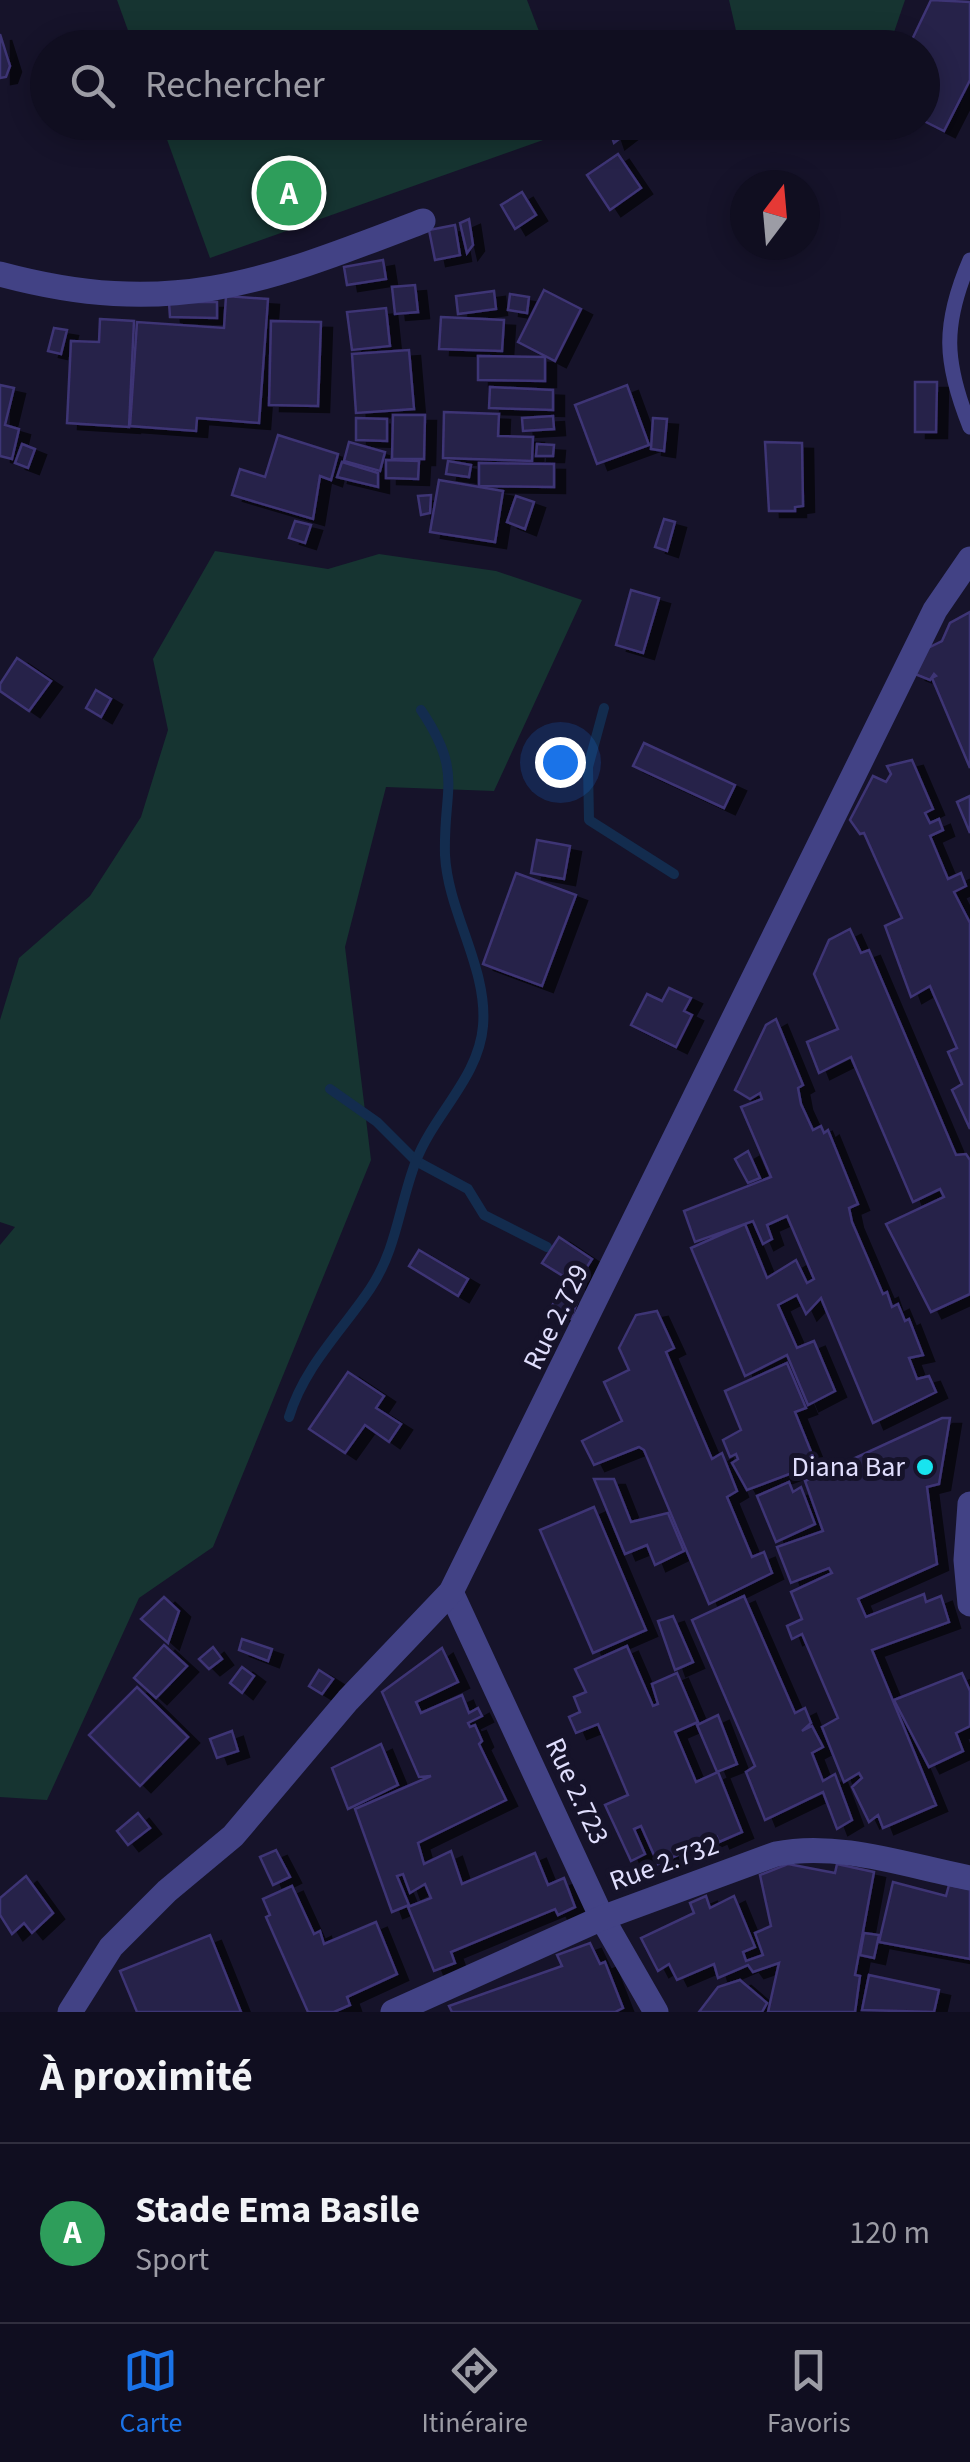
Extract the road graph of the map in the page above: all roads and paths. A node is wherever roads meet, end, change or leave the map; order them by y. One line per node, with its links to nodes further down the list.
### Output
1 (423, 221): 3 (street)
2 (970, 260): 4 (lane)
3 (0, 274)
4 (970, 427)
5 (970, 559): 8 (street, Rue 2.729)
6 (970, 1504): 7 (street)
7 (968, 1560): 9 (street)
8 (451, 1592): 11 (street, Rue 2.723); 12 (street, Rue 2.729)
9 (970, 1604)
10 (970, 1878): 11 (street, Rue 2.732)
11 (602, 1918): 13 (street, Rue 2.732); 14 (street, Rue 2.723)
12 (70, 2012)
13 (393, 2012)
14 (656, 2012)

